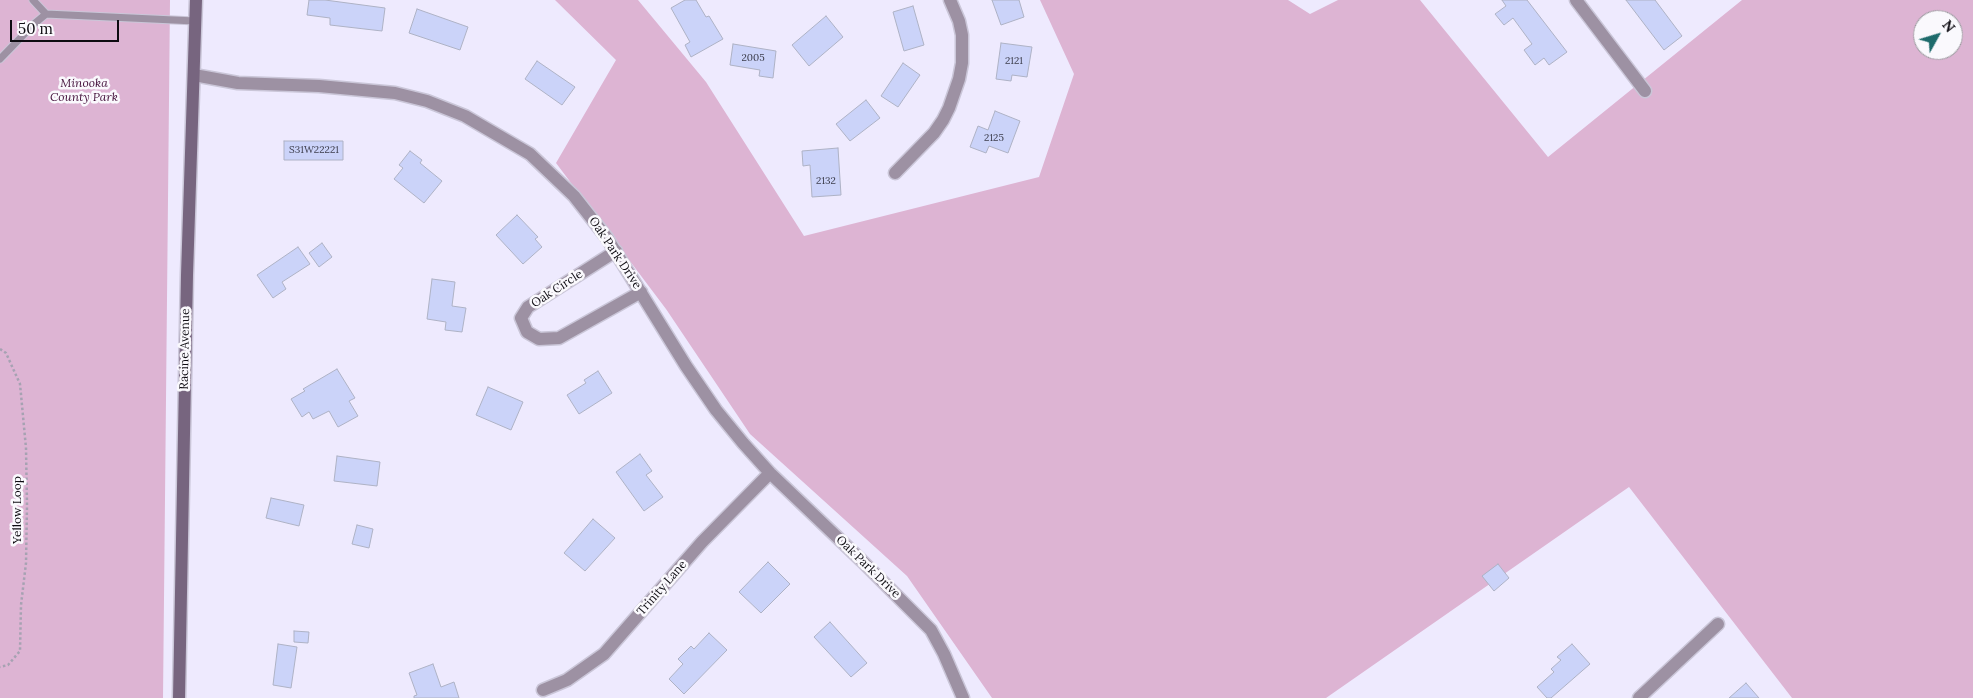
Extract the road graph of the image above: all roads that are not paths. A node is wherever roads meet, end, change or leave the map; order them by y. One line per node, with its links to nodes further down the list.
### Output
1 (33, 0): 5 (lane)
2 (196, 0): 6 (main road, Racine Avenue)
3 (950, 0): 10 (street)
4 (1576, 0): 9 (street)
5 (46, 14): 6 (lane); 7 (lane)
6 (195, 21): 8 (main road, Racine Avenue)
7 (0, 58)
8 (194, 75): 11 (street, Oak Park Drive); 16 (main road, Racine Avenue)
9 (1645, 91)
10 (895, 174)
11 (616, 251): 12 (street, Oak Park Drive); 12 (street, Oak Circle)
12 (642, 292): 13 (street, Oak Park Drive)
13 (770, 472): 15 (street, Trinity Lane); 17 (street, Oak Park Drive)
14 (1718, 624): 18 (street)
15 (543, 690)
16 (179, 698)
17 (963, 698)
18 (1639, 698)

